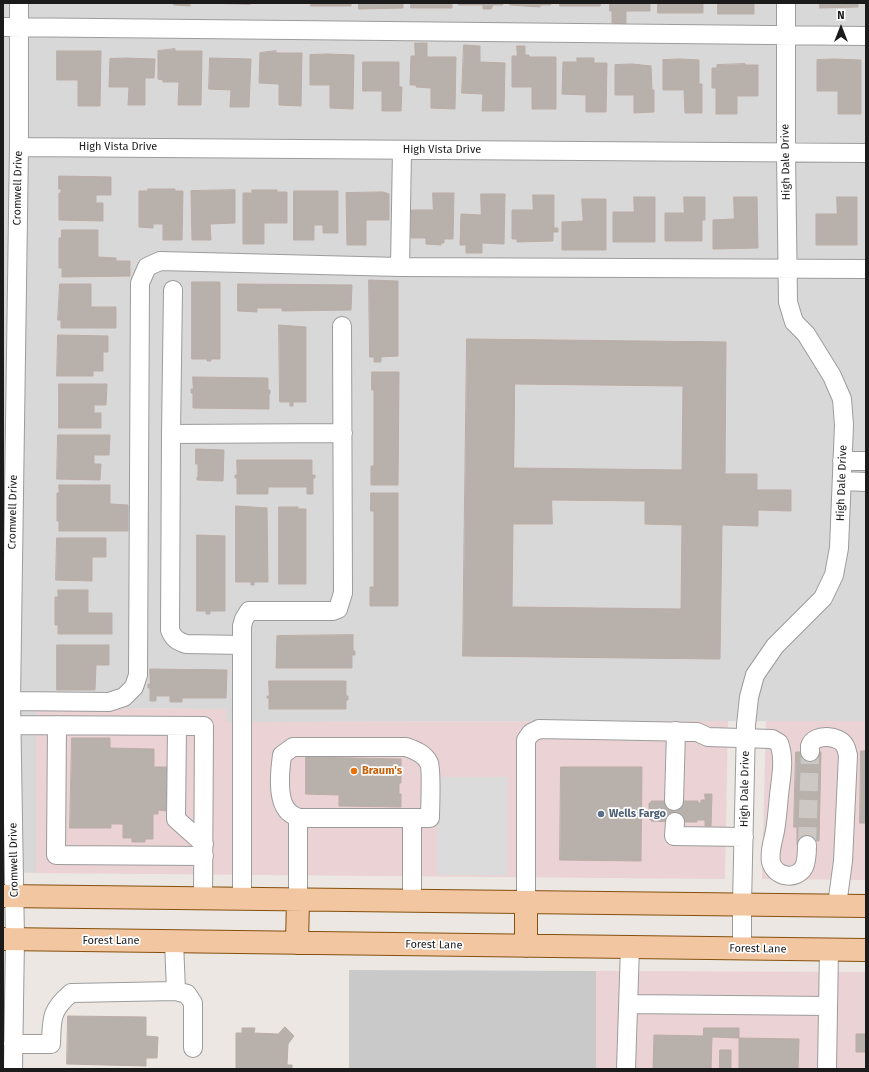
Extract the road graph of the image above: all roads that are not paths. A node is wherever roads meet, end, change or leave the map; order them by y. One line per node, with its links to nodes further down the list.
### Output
1 (19, 3): 3 (street, Cromwell Drive)
2 (786, 3): 4 (street, High Dale Drive)
3 (11, 28): 4 (street); 6 (street, Cromwell Drive)
4 (786, 36): 5 (street); 8 (street, High Dale Drive)
5 (866, 36)
6 (19, 147): 7 (street, High Vista Drive); 22 (street, Cromwell Drive)
7 (402, 150): 8 (street, High Vista Drive); 10 (street)
8 (786, 153): 9 (street, High Vista Drive); 11 (street, High Dale Drive)
9 (866, 153)
10 (400, 267): 11 (street); 22 (street)
11 (788, 268): 12 (street); 17 (street, High Dale Drive)
12 (866, 268)
13 (174, 290): 16 (street)
14 (342, 326): 15 (street)
15 (343, 433): 16 (street); 21 (street)
16 (171, 434): 21 (street)
17 (842, 461): 18 (street); 19 (street, High Dale Drive)
18 (866, 461)
19 (842, 482): 20 (street); 27 (street, High Dale Drive)
20 (863, 482)
21 (242, 645): 38 (street)
22 (11, 701): 23 (street, Cromwell Drive)
23 (11, 725): 24 (street); 36 (street, Cromwell Drive)
24 (57, 725): 25 (street); 35 (street)
25 (177, 726): 35 (street); 35 (street)
26 (676, 732): 27 (street); 29 (street); 41 (street)
27 (746, 738): 33 (street, High Dale Drive); 34 (street)
28 (810, 752): 43 (street)
29 (674, 801)
30 (298, 818): 31 (street); 31 (street); 39 (street)
31 (412, 818): 40 (street)
32 (675, 822): 33 (street)
33 (744, 837): 42 (street, High Dale Drive)
34 (807, 846)
35 (204, 850): 37 (street)
36 (9, 896): 37 (main road); 45 (street, Cromwell Drive)
37 (203, 898): 38 (main road)
38 (242, 899): 39 (main road)
39 (298, 900): 40 (main road); 47 (main road)
40 (412, 901): 41 (main road)
41 (526, 902): 42 (main road); 48 (main road)
42 (742, 904): 43 (main road); 50 (street, High Dale Drive)
43 (837, 905): 44 (main road)
44 (866, 906)
45 (9, 939): 46 (main road, Forest Lane); 56 (street, Cromwell Drive)
46 (174, 941): 47 (main road, Forest Lane); 53 (street)
47 (297, 943): 48 (main road, Forest Lane)
48 (526, 946): 49 (main road, Forest Lane)
49 (630, 947): 50 (main road, Forest Lane); 54 (street)
50 (742, 949): 51 (main road, Forest Lane)
51 (829, 950): 52 (main road, Forest Lane); 55 (street)
52 (866, 950)
53 (176, 991): 56 (street); 57 (street)
54 (628, 1004): 55 (street); 59 (street)
55 (828, 1006): 60 (street)
56 (13, 1044): 58 (street, Cromwell Drive)
57 (193, 1048)
58 (13, 1069)
59 (626, 1069)
60 (827, 1069)

